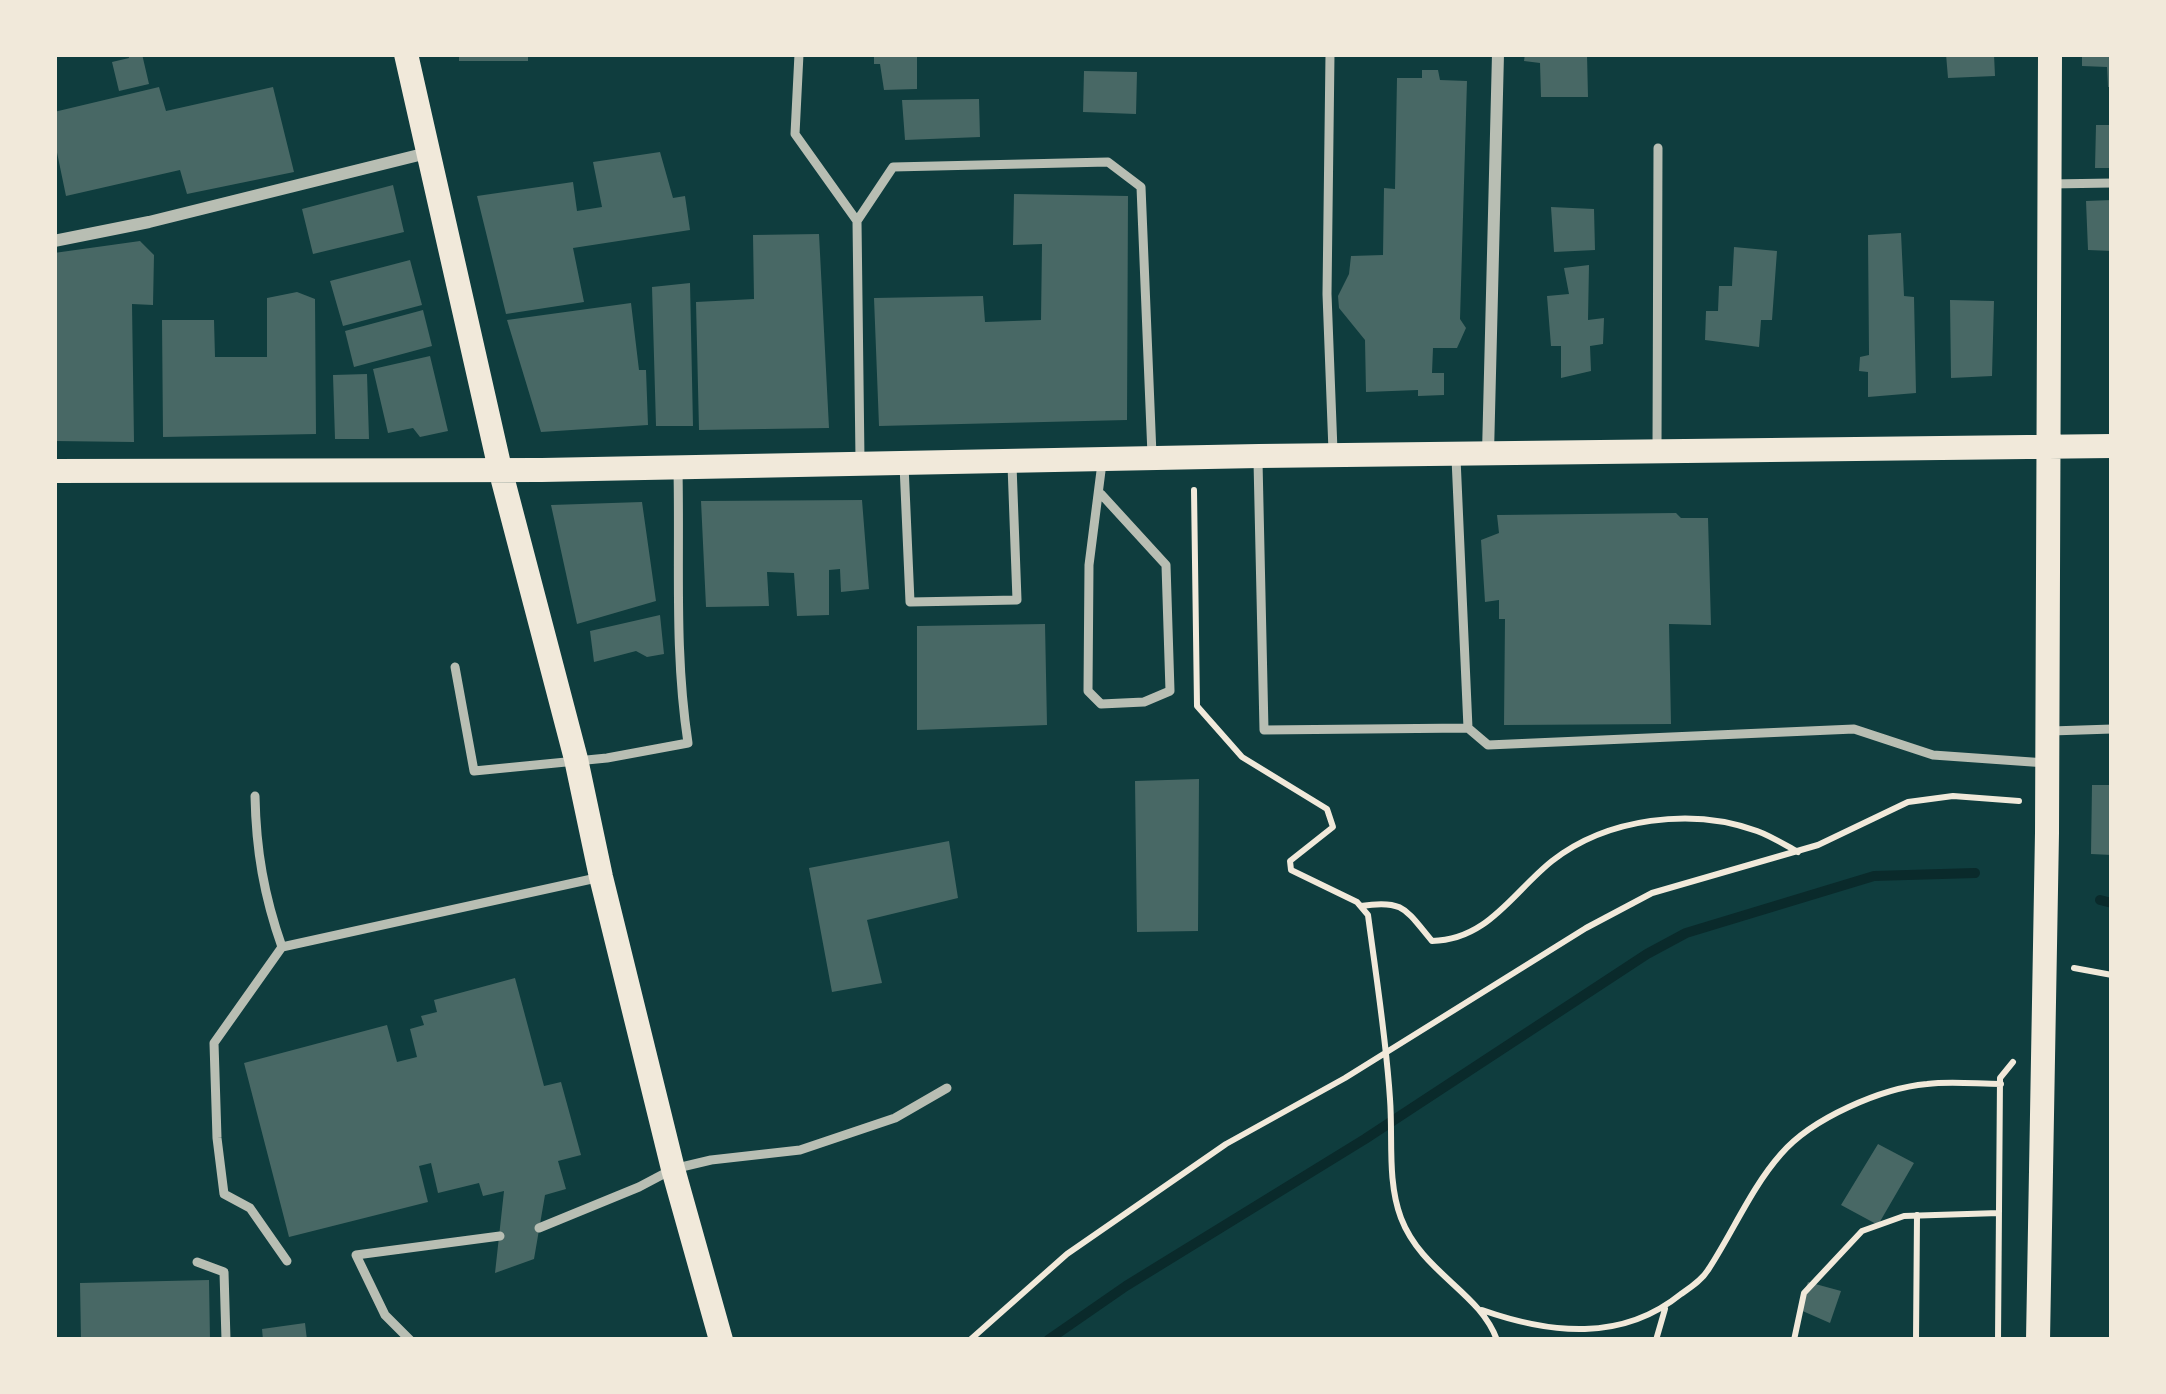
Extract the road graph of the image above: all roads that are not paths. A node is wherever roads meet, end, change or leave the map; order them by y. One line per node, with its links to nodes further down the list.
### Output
1 (406, 54): 7 (main road)
2 (799, 54): 10 (lane)
3 (1330, 54): 18 (lane)
4 (1498, 54): 15 (street)
5 (2050, 54): 9 (main road)
6 (1658, 148): 14 (lane)
7 (431, 152): 11 (street); 25 (main road)
8 (2112, 183): 9 (lane)
9 (2050, 184): 13 (main road)
10 (857, 220): 21 (lane); 22 (lane)
11 (54, 241)
12 (2112, 446): 13 (main road)
13 (2050, 447): 14 (main road); 31 (main road)
14 (1657, 452): 15 (main road)
15 (1488, 453): 16 (main road)
16 (1456, 454): 18 (main road); 29 (lane)
17 (1259, 456): 18 (main road); 21 (main road); 29 (lane)
18 (1334, 457)
19 (1012, 459): 20 (main road); 23 (main road); 23 (lane)
20 (1102, 460): 21 (main road); 27 (lane)
21 (1152, 460)
22 (860, 461): 23 (main road); 24 (main road)
23 (904, 462)
24 (678, 465): 25 (main road); 32 (lane)
25 (500, 469): 26 (main road); 32 (main road)
26 (54, 471)
27 (1101, 494): 27 (lane)
28 (455, 667): 32 (lane)
29 (1468, 728): 33 (lane)
30 (2112, 729): 31 (lane)
31 (2048, 731): 33 (main road)
32 (576, 759): 35 (main road)
33 (2048, 764): 46 (main road)
34 (255, 796): 36 (lane)
35 (601, 877): 36 (lane); 38 (main road)
36 (282, 947): 41 (lane)
37 (947, 1088): 38 (lane)
38 (673, 1169): 39 (lane); 45 (main road)
39 (539, 1228)
40 (500, 1236): 44 (lane)
41 (287, 1261)
42 (197, 1262): 43 (lane)
43 (226, 1340)
44 (410, 1340)
45 (722, 1340)
46 (2038, 1340)

